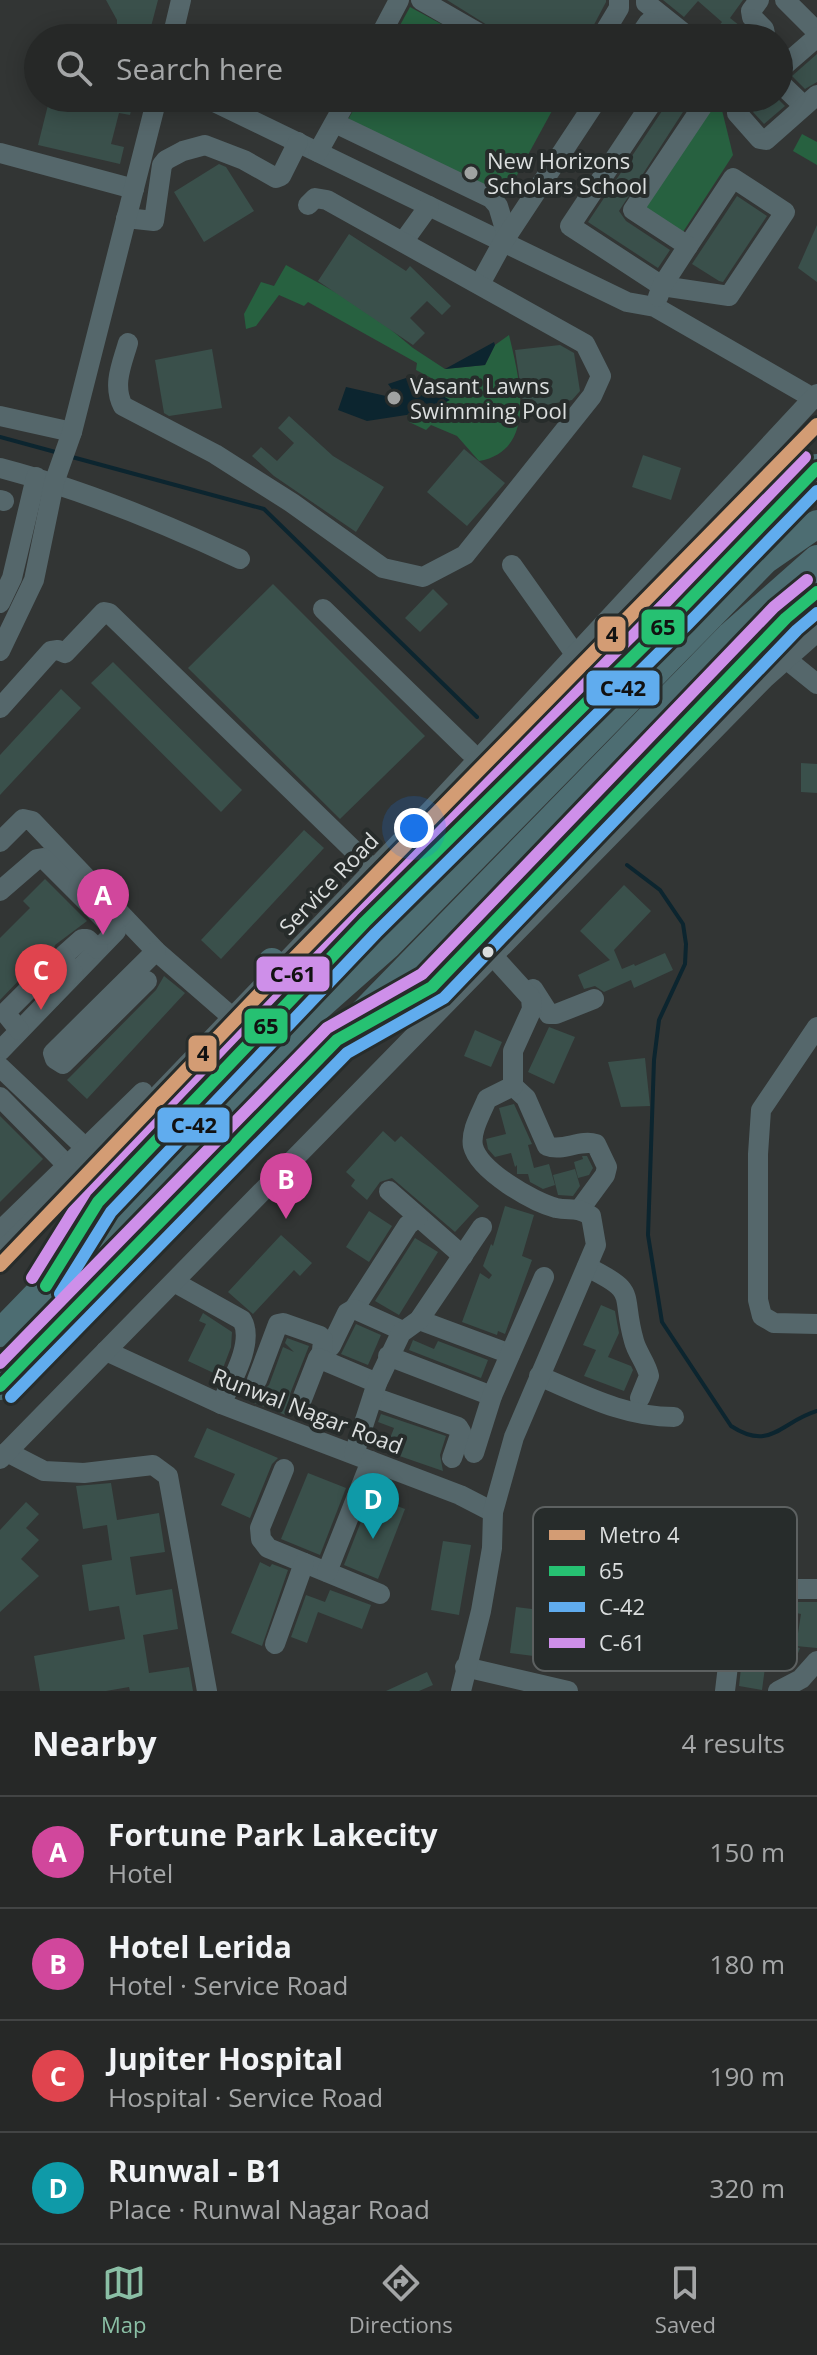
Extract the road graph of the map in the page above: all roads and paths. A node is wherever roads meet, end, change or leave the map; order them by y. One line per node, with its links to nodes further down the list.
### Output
1 (181, 0): 8 (street)
2 (399, 0): 9 (street)
3 (619, 0): 11 (street)
4 (646, 0): 12 (street)
5 (759, 0): 13 (street)
6 (785, 0): 14 (street)
7 (428, 2): 10 (street)
8 (175, 24)
9 (386, 24)
10 (464, 24)
11 (609, 24)
12 (672, 24)
13 (759, 24)
14 (817, 35): 15 (street)
15 (793, 57)
16 (810, 101): 23 (street)
17 (153, 112): 28 (street)
18 (235, 112): 25 (street)
19 (341, 112): 24 (street)
20 (589, 112): 32 (street)
21 (646, 112): 36 (street)
22 (699, 112): 34 (street)
23 (737, 112)
24 (335, 123): 26 (street); 32 (street)
25 (298, 142): 26 (street); 31 (street)
26 (318, 152): 30 (street)
27 (0, 153): 28 (street)
28 (134, 189): 31 (street)
29 (308, 205): 33 (street)
30 (429, 206): 32 (street); 33 (street)
31 (126, 218): 41 (street)
32 (505, 239): 35 (street); 37 (street)
33 (403, 242): 35 (street)
34 (688, 246): 36 (street); 36 (street)
35 (480, 284): 38 (street)
36 (662, 286): 37 (street)
37 (655, 307): 39 (street)
38 (128, 343)
39 (815, 396): 57 (street, Service Road)
40 (0, 416): 41 (street)
41 (72, 432): 44 (street)
42 (0, 468): 44 (street)
43 (817, 468): 71 (highway)
44 (50, 476): 47 (street); 52 (street); 56 (street)
45 (817, 509): 49 (highway)
46 (817, 524): 49 (highway)
47 (240, 559)
48 (817, 559): 54 (highway)
49 (765, 560): 54 (highway)
50 (512, 565): 57 (street)
51 (817, 592): 74 (highway)
52 (0, 603)
53 (323, 609): 62 (street)
54 (720, 626): 71 (highway); 74 (highway)
55 (817, 632): 58 (street)
56 (0, 651)
57 (575, 654): 61 (street, Service Road)
58 (786, 659): 59 (street); 67 (street)
59 (817, 684)
60 (0, 708): 64 (street)
61 (519, 713): 62 (street, Service Road); 64 (street, Service Road)
62 (470, 752): 64 (street, Service Road)
63 (0, 842): 66 (street)
64 (370, 866): 68 (street, Service Road)
65 (0, 891): 75 (street)
66 (156, 951): 69 (street); 72 (street)
67 (497, 952): 70 (street); 77 (street); 91 (street)
68 (271, 971): 71 (highway); 72 (street, Service Road)
69 (147, 981)
70 (594, 999)
71 (300, 1001): 95 (highway)
72 (228, 1014): 79 (street, Service Road)
73 (817, 1027): 93 (street)
74 (337, 1040): 102 (highway)
75 (0, 1051)
76 (0, 1067): 79 (street)
77 (513, 1086): 82 (street); 82 (street)
78 (0, 1097): 80 (street)
79 (91, 1154): 80 (street, Service Road); 87 (street, Service Road)
80 (60, 1171): 83 (street); 86 (street, Service Road)
81 (389, 1191): 84 (street)
82 (580, 1209): 89 (street)
83 (0, 1216)
84 (418, 1217): 88 (street); 92 (street)
85 (482, 1227): 88 (street)
86 (0, 1231)
87 (0, 1253)
88 (463, 1256): 94 (street)
89 (587, 1267): 100 (street); 105 (street)
90 (544, 1277): 98 (street)
91 (174, 1282): 96 (street); 107 (street)
92 (354, 1309): 94 (street); 97 (street)
93 (817, 1324)
94 (411, 1326): 98 (street); 99 (street)
95 (0, 1333)
96 (106, 1351): 107 (street, Runwal Nagar Road); 110 (street)
97 (320, 1354): 101 (street); 103 (street); 106 (street)
98 (510, 1354): 104 (street)
99 (388, 1356): 103 (street); 104 (street)
100 (539, 1376): 108 (street); 114 (street)
101 (257, 1380)
102 (0, 1386)
103 (375, 1390): 111 (street); 112 (street)
104 (492, 1396): 109 (street)
105 (640, 1398)
106 (302, 1399)
107 (221, 1404): 111 (street, Runwal Nagar Road)
108 (674, 1417)
109 (474, 1453)
110 (4, 1456): 122 (street)
111 (362, 1457): 114 (street, Runwal Nagar Road); 116 (street)
112 (452, 1458)
113 (284, 1469): 115 (street)
114 (493, 1512): 120 (street)
115 (304, 1563): 116 (street); 118 (street)
116 (327, 1572): 117 (street)
117 (380, 1594)
118 (275, 1644)
119 (817, 1661): 126 (street)
120 (465, 1667): 123 (street); 124 (street)
121 (727, 1671): 125 (street)
122 (207, 1691)
123 (461, 1691)
124 (568, 1691)
125 (725, 1691)
126 (778, 1691)

